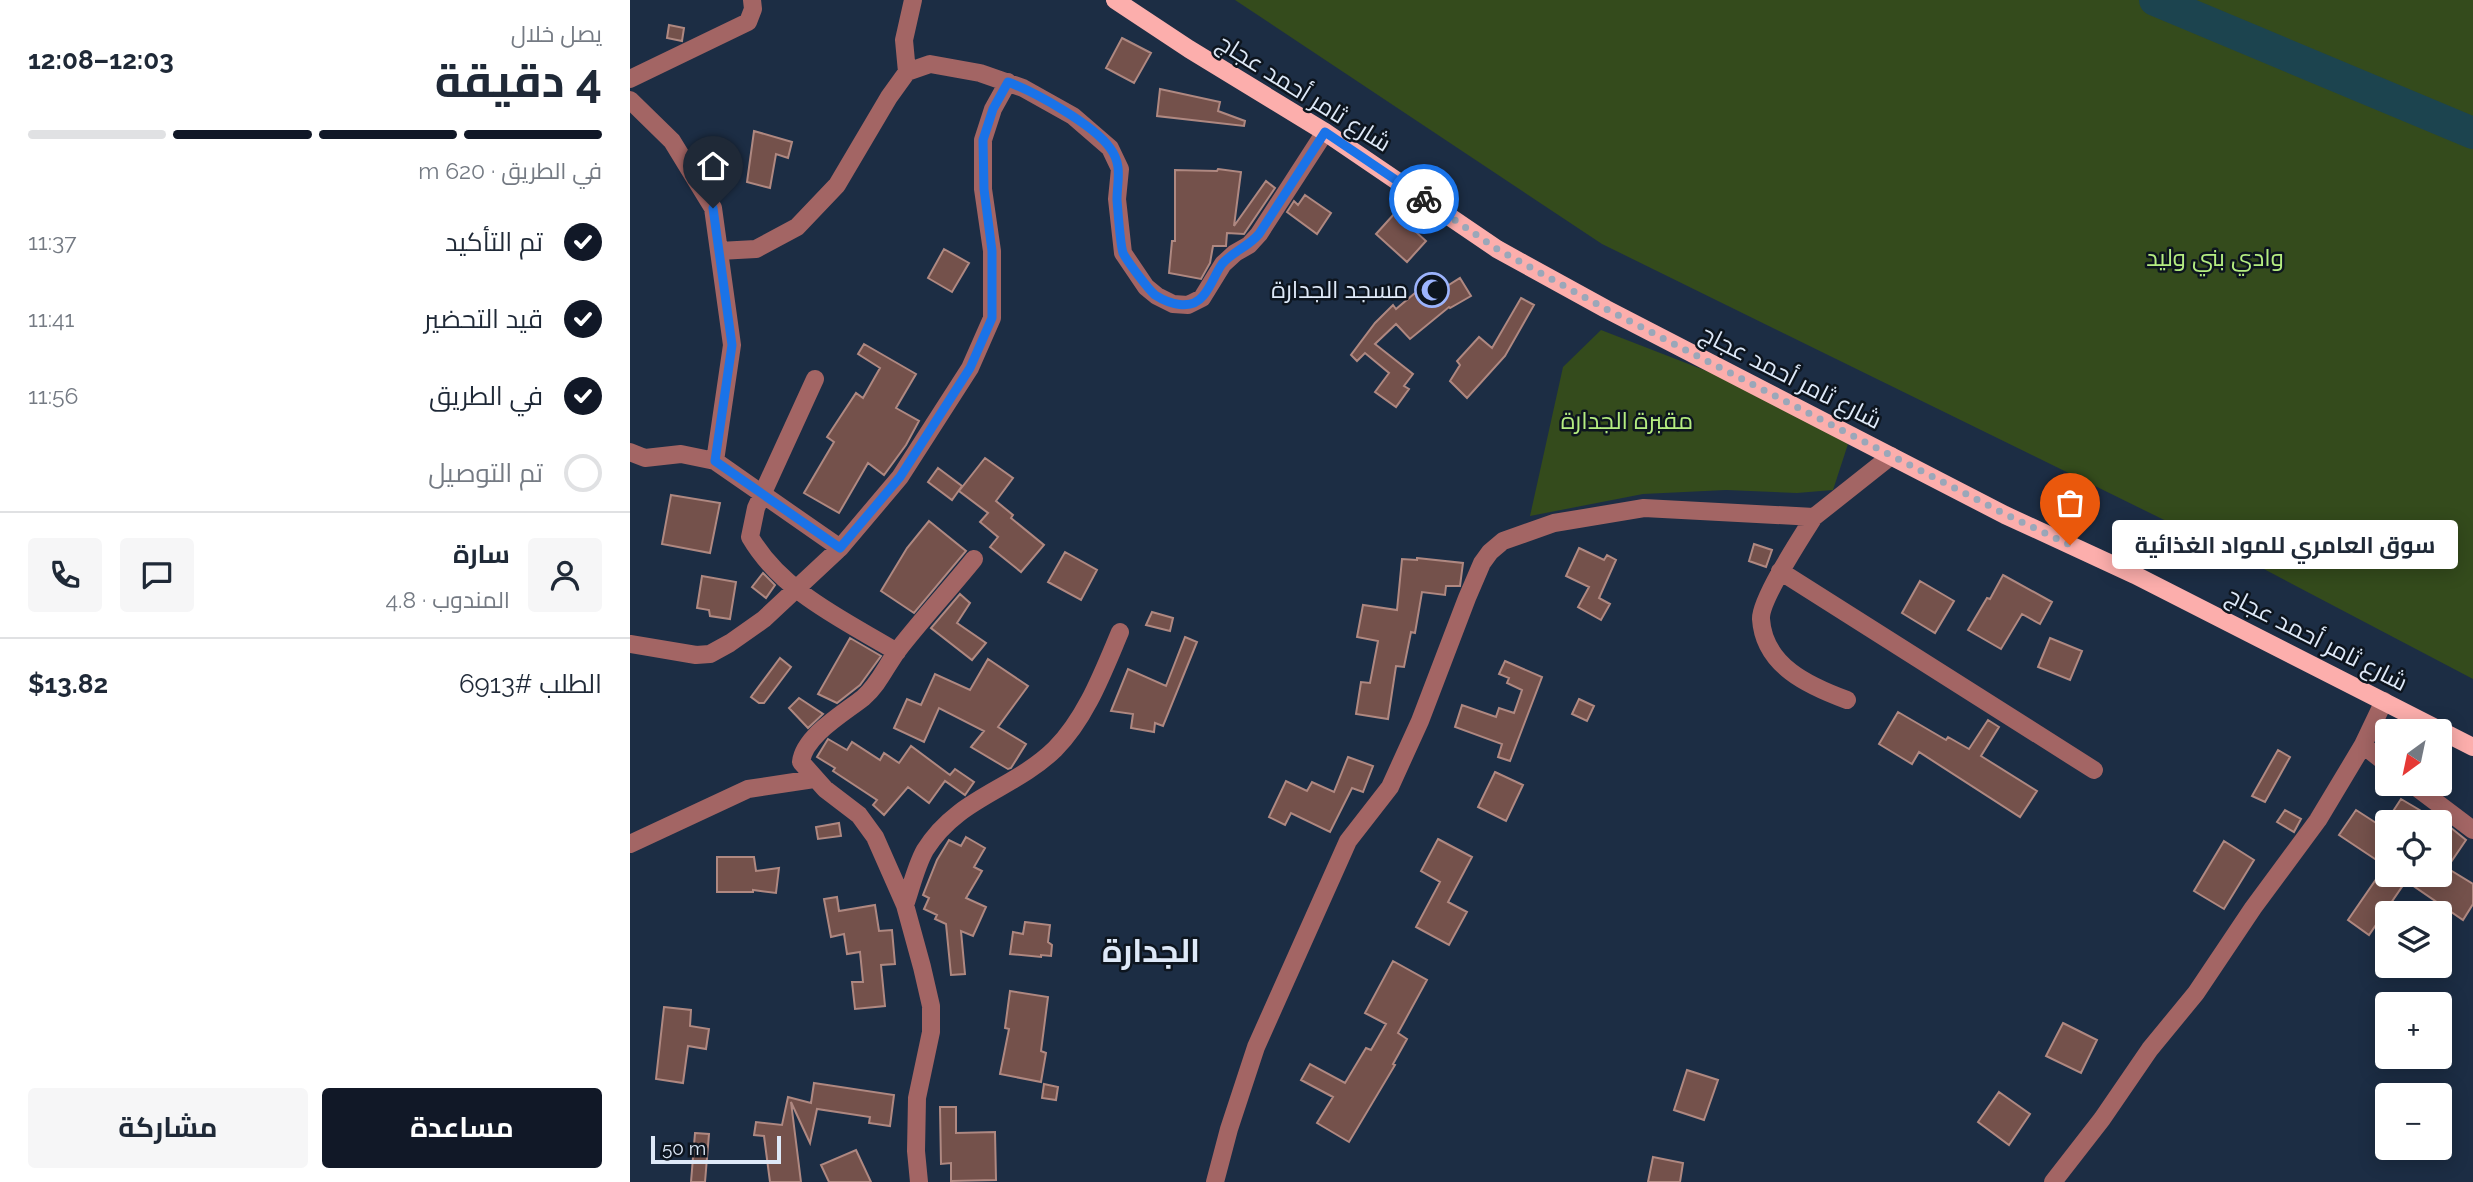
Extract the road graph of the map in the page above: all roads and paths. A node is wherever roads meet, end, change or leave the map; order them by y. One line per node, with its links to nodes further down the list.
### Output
1 (752, 0): 5 (street)
2 (913, 0): 4 (street)
3 (1115, 0): 8 (main road, شارع ثامر أحمد عجاج)
4 (907, 72): 6 (street); 9 (street)
5 (630, 79)
6 (1008, 82): 8 (street); 16 (street)
7 (630, 100): 9 (street)
8 (1325, 132): 12 (main road, شارع ثامر أحمد عجاج)
9 (719, 251): 13 (street)
10 (815, 379): 14 (street)
11 (630, 452): 13 (street)
12 (1891, 456): 15 (street); 24 (main road, شارع ثامر أحمد عجاج)
13 (715, 461): 14 (street)
14 (763, 493): 16 (street); 19 (street)
15 (1814, 517): 18 (street); 35 (street)
16 (840, 548): 19 (street)
17 (974, 559): 22 (street)
18 (1780, 572): 23 (street); 28 (street)
19 (796, 591): 21 (street); 22 (street)
20 (1120, 632): 33 (street)
21 (630, 644)
22 (897, 652): 29 (street)
23 (1847, 700)
24 (2384, 701): 25 (street); 26 (main road, شارع ثامر أحمد عجاج)
25 (2363, 745): 27 (street); 36 (street)
26 (2473, 747)
27 (2375, 754)
28 (2094, 771)
29 (814, 779): 32 (street); 33 (street)
30 (2428, 796): 31 (street)
31 (2473, 830)
32 (630, 844)
33 (905, 905): 34 (street)
34 (919, 1182)
35 (1215, 1182)
36 (2053, 1182)

